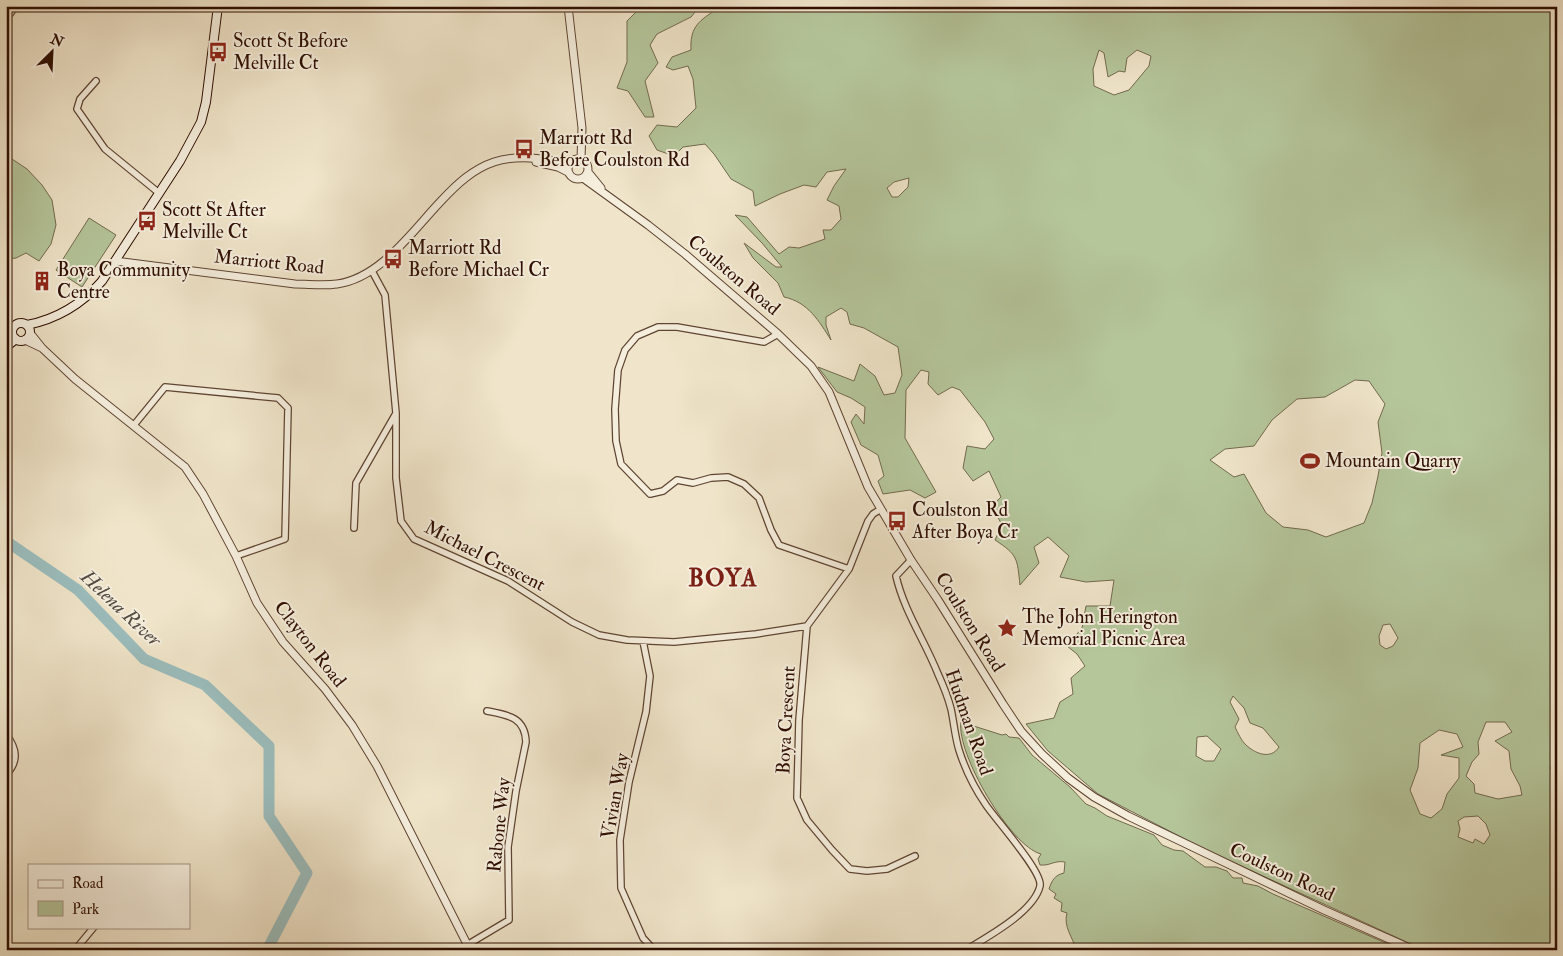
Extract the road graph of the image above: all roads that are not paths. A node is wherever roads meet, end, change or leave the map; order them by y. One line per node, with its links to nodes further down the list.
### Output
1 (16, 6): 4 (street)
2 (218, 6): 12 (main road)
3 (568, 6): 7 (street)
4 (6, 18)
5 (96, 81): 12 (street)
6 (524, 158): 7 (street, Marriott Road); 8 (street, Marriott Road); 14 (street, Marriott Road)
7 (576, 160): 8 (street); 9 (street)
8 (568, 172): 10 (street)
9 (588, 172): 10 (street); 11 (street, Coulston Road)
10 (582, 178): 11 (street, Coulston Road)
11 (604, 192): 18 (street, Coulston Road)
12 (159, 193): 13 (main road)
13 (115, 260): 14 (street, Marriott Road); 16 (main road)
14 (372, 270): 23 (street, Michael Crescent)
15 (6, 322): 17 (main road)
16 (29, 330): 17 (main road); 19 (main road); 22 (street, Clayton Road)
17 (12, 332): 19 (main road); 20 (main road); 21 (main road)
18 (778, 334): 25 (street, Coulston Road); 29 (street)
19 (25, 340): 22 (street, Clayton Road)
20 (6, 341)
21 (6, 347)
22 (42, 348): 24 (street, Clayton Road)
23 (396, 413): 26 (street); 31 (street, Michael Crescent)
24 (134, 425): 27 (street, Clayton Road); 27 (street)
25 (881, 509): 28 (street, Coulston Road); 29 (street)
26 (354, 528)
27 (236, 556): 37 (street, Clayton Road)
28 (911, 560): 40 (street, Hudman Road); 41 (street, Coulston Road)
29 (849, 569): 30 (street)
30 (807, 626): 31 (street, Michael Crescent); 35 (street, Boya Crescent)
31 (643, 641): 39 (street, Vivian Way)
32 (487, 711): 37 (street, Rabone Way)
33 (6, 734): 34 (street)
34 (6, 775)
35 (915, 856)
36 (93, 928): 38 (street)
37 (469, 947)
38 (75, 950)
39 (654, 950)
40 (966, 950)
41 (1414, 950)

